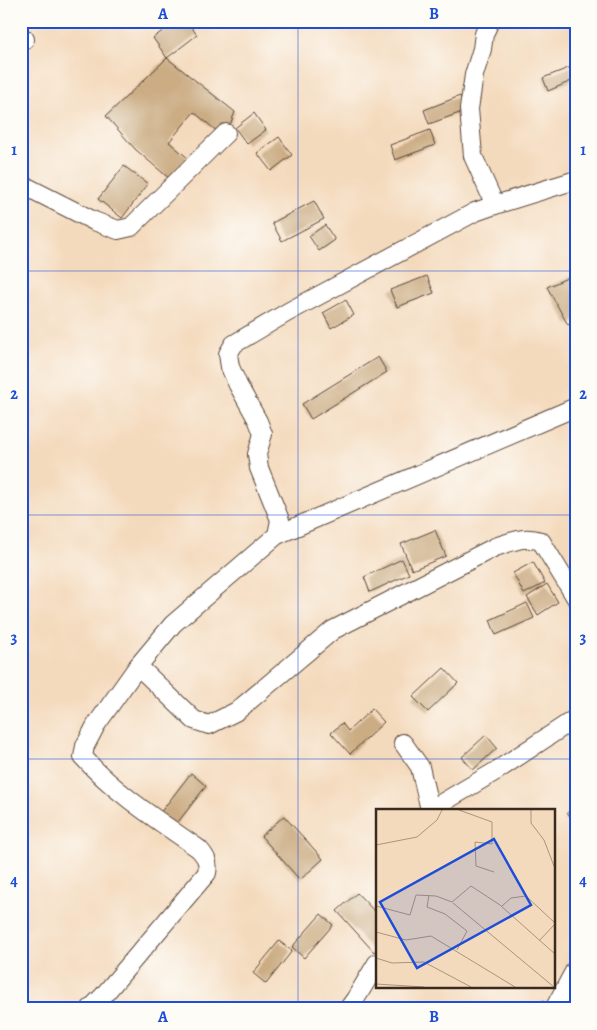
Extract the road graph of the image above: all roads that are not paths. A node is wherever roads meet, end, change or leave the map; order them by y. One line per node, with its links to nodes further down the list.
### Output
1 (490, 21): 7 (street)
2 (21, 37): 3 (street)
3 (21, 43)
4 (226, 133): 6 (street)
5 (576, 180): 7 (street)
6 (21, 184)
7 (495, 205): 9 (street)
8 (576, 407): 9 (street)
9 (277, 535): 11 (street)
10 (576, 598): 11 (street)
11 (138, 666): 18 (street)
12 (576, 718): 15 (street)
13 (403, 744): 14 (street)
14 (430, 809)
15 (432, 809)
16 (376, 965): 19 (street)
17 (576, 968): 20 (street)
18 (90, 1009)
19 (348, 1009)
20 (554, 1009)

